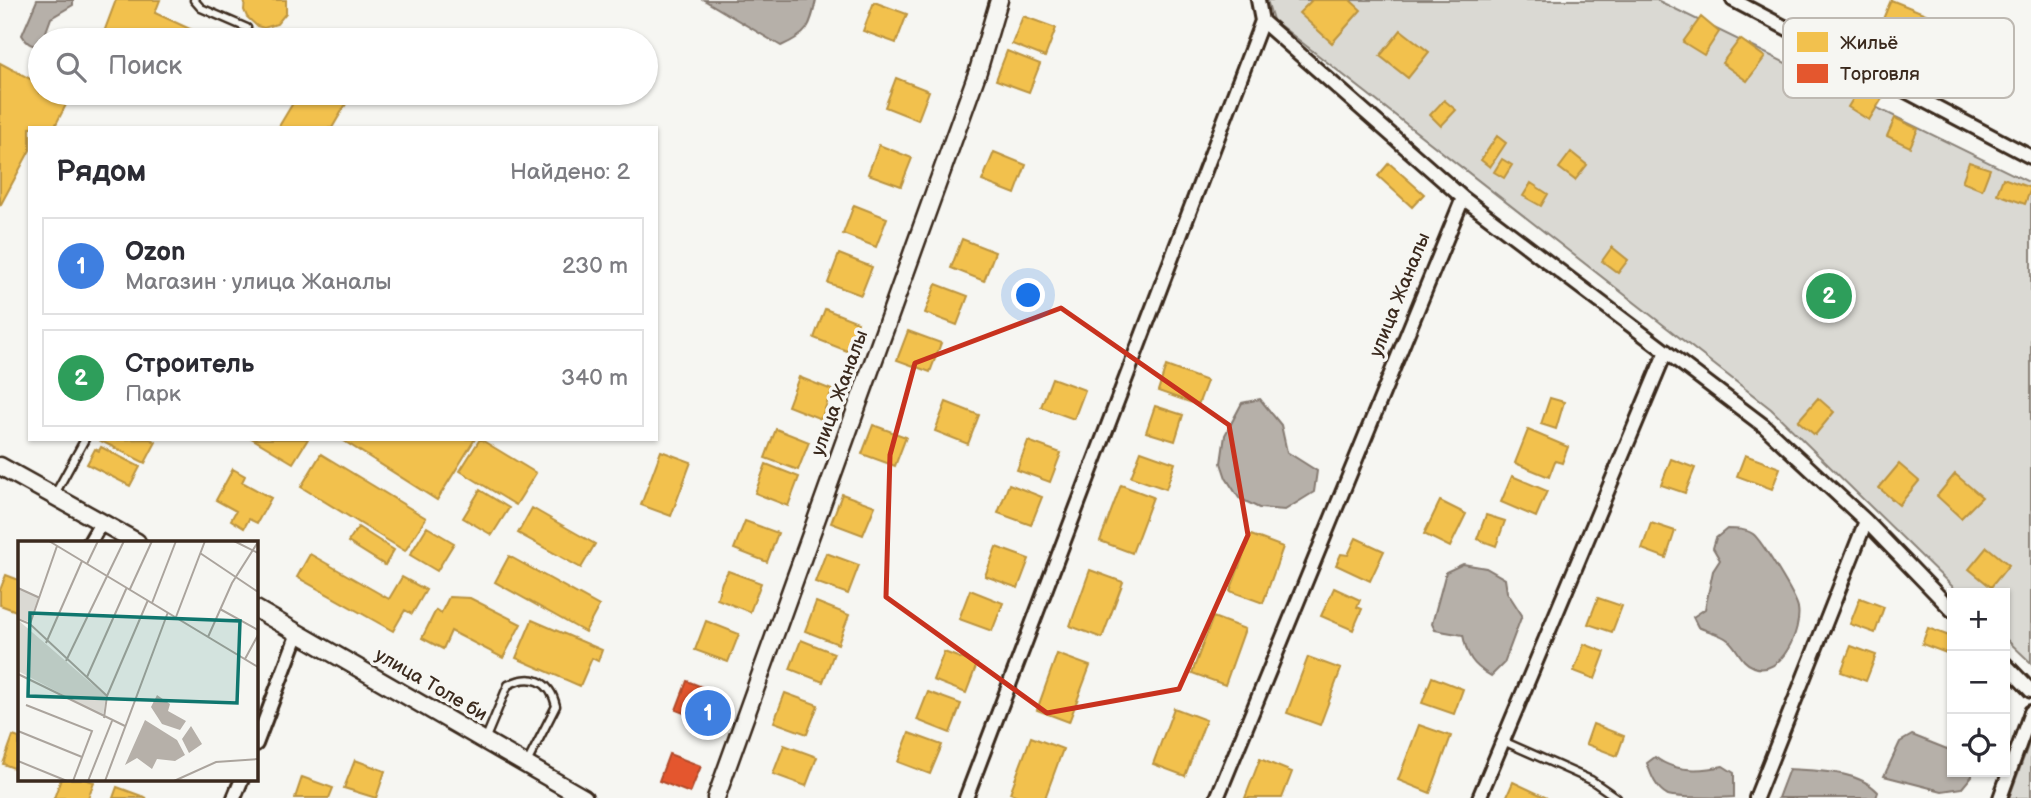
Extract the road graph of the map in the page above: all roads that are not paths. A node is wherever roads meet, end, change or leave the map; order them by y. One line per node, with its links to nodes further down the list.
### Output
1 (194, 0): 7 (lane)
2 (999, 0): 32 (street, улица Жаналы)
3 (1258, 0): 5 (street)
4 (1734, 0): 6 (street)
5 (1262, 21): 10 (street); 33 (street)
6 (1783, 26)
7 (245, 28)
8 (1919, 98): 9 (street)
9 (2031, 157)
10 (1463, 198): 11 (street); 34 (street, улица Жаналы)
11 (1666, 351): 15 (street); 27 (street)
12 (84, 441): 14 (lane)
13 (0, 466): 14 (street)
14 (54, 496): 16 (street)
15 (1866, 521): 19 (street); 37 (street)
16 (101, 523): 17 (street); 18 (street)
17 (91, 541)
18 (135, 541)
19 (1947, 605)
20 (257, 610): 21 (street, улица Толе би)
21 (298, 633): 25 (street); 26 (street, улица Толе би)
22 (2010, 669): 23 (street)
23 (2031, 691)
24 (2031, 712): 38 (street)
25 (257, 741)
26 (485, 741): 28 (street, улица Толе би); 28 (lane)
27 (1503, 741): 35 (street); 36 (lane)
28 (526, 765): 31 (street, улица Толе би)
29 (242, 780): 30 (street)
30 (234, 798)
31 (584, 798)
32 (716, 798)
33 (966, 798)
34 (1217, 798)
35 (1479, 798)
36 (1617, 798)
37 (1756, 798)
38 (2000, 798)

